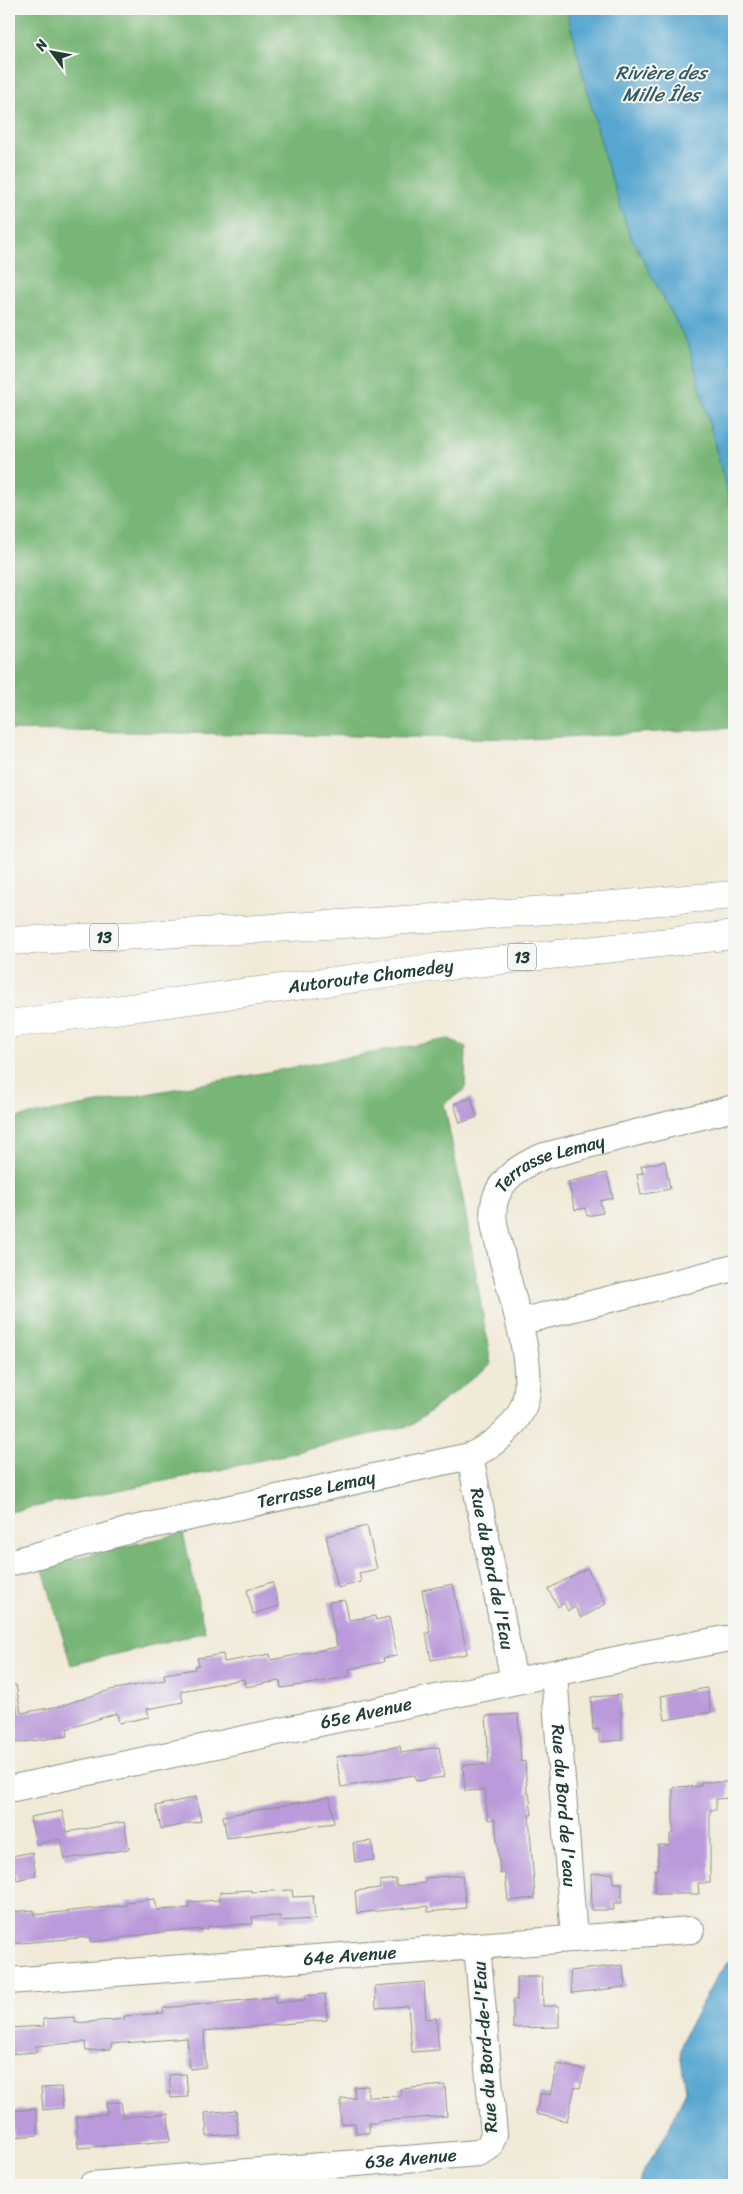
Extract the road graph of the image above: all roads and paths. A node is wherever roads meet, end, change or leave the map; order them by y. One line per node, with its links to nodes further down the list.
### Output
1 (734, 895): 3 (highway, 13)
2 (734, 935): 4 (highway, Autoroute Chomedey / 13)
3 (9, 941)
4 (9, 1024)
5 (734, 1108): 7 (street, Terrasse Lemay)
6 (734, 1268): 7 (street)
7 (518, 1322): 8 (street, Terrasse Lemay)
8 (470, 1456): 9 (street, Terrasse Lemay); 12 (street, Rue du Bord de l'Eau)
9 (9, 1562)
10 (725, 1638): 11 (street, 65e Avenue)
11 (554, 1674): 12 (street, 65e Avenue); 15 (street, Rue du Bord de l'eau)
12 (514, 1681): 13 (street, 65e Avenue)
13 (9, 1789)
14 (691, 1930): 15 (street, 64e Avenue)
15 (574, 1939): 16 (street, 64e Avenue)
16 (477, 1946): 17 (street, 64e Avenue); 18 (street, Rue du Bord-de-l'Eau)
17 (9, 1981)
18 (489, 2147): 19 (street, 63e Avenue)
19 (316, 2176): 20 (street, 63e Avenue)
20 (92, 2185)

